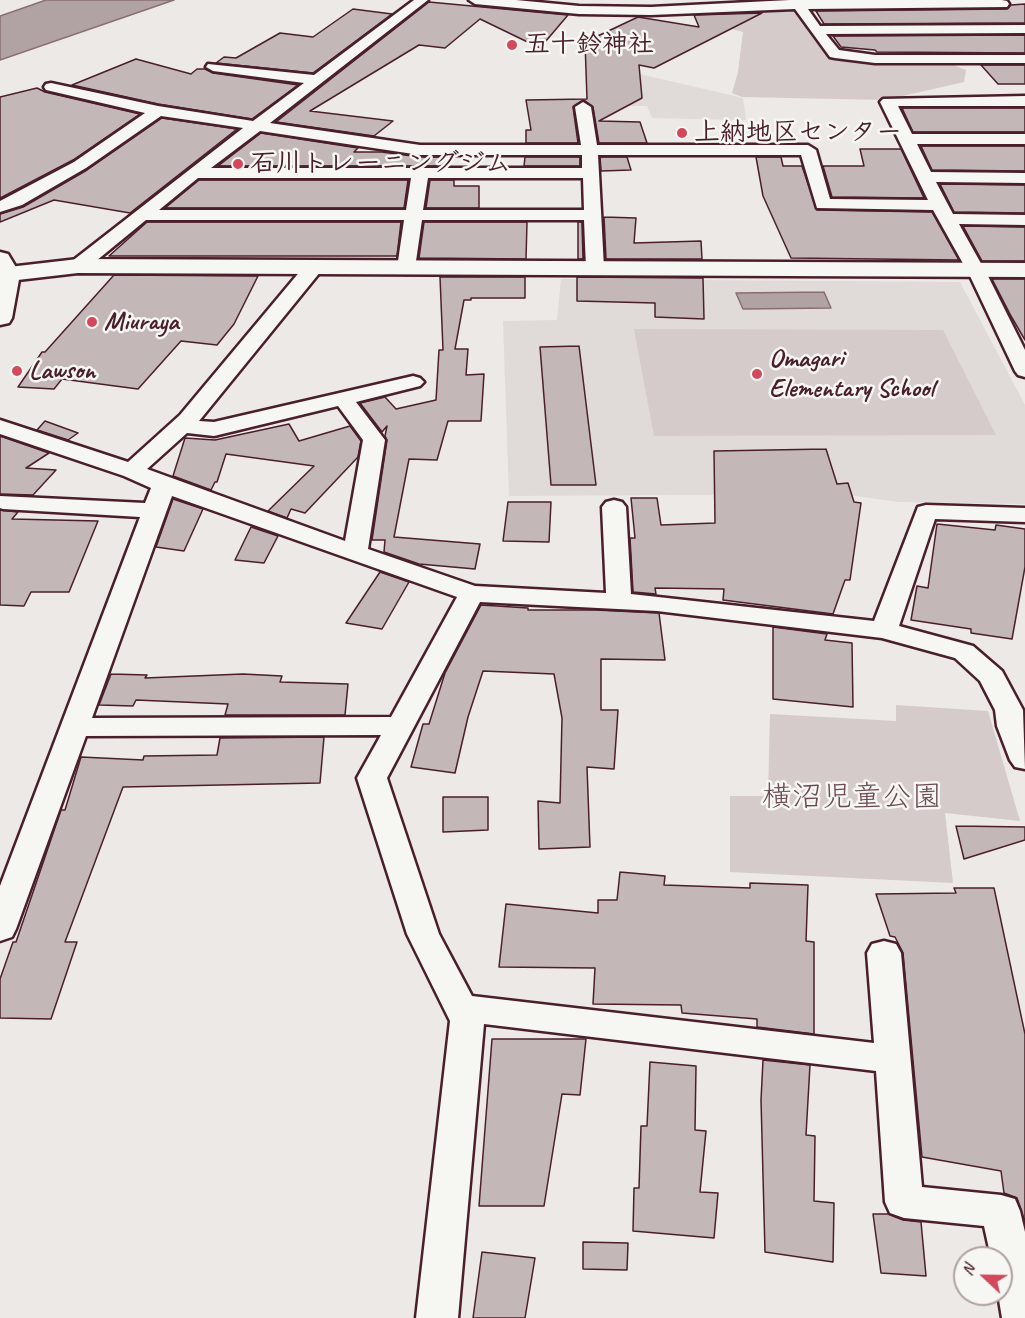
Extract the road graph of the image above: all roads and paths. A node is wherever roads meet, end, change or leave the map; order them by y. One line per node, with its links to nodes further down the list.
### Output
1 (422, 0): 13 (street)
2 (475, 0): 6 (street)
3 (677, 0): 6 (street)
4 (798, 2): 5 (street); 6 (street); 9 (street)
5 (999, 2): 7 (street)
6 (663, 10)
7 (1025, 20)
8 (1025, 29): 9 (street)
9 (816, 30): 10 (street)
10 (965, 59): 11 (street); 15 (street)
11 (1025, 59)
12 (213, 67): 13 (street)
13 (318, 80): 19 (street)
14 (51, 87): 18 (street)
15 (992, 100): 16 (street); 20 (street)
16 (1025, 101)
17 (583, 107): 22 (street)
18 (158, 111): 19 (street); 28 (street)
19 (254, 127): 22 (street); 23 (street)
20 (907, 139): 21 (street); 26 (street)
21 (1025, 139)
22 (590, 151): 24 (street); 29 (street)
23 (194, 173): 25 (street); 30 (street)
24 (591, 173): 25 (street); 32 (street)
25 (420, 174): 31 (street)
26 (926, 177): 27 (street); 29 (street)
27 (1025, 178)
28 (0, 207)
29 (943, 212): 33 (street); 39 (street)
30 (141, 214): 31 (street); 35 (street)
31 (414, 215): 32 (street); 37 (street)
32 (593, 215): 38 (street)
33 (1025, 220)
34 (5, 266): 35 (main road); 41 (main road)
35 (78, 266): 36 (main road)
36 (315, 267): 37 (main road); 45 (street)
37 (406, 268): 38 (main road)
38 (595, 268): 39 (main road)
39 (976, 270): 40 (main road); 42 (street)
40 (1025, 270)
41 (0, 318)
42 (1025, 370)
43 (413, 382): 44 (street)
44 (344, 400): 45 (street); 53 (street)
45 (181, 426): 47 (street)
46 (0, 427): 47 (street)
47 (132, 471): 48 (street)
48 (164, 485): 51 (street); 53 (street)
49 (3, 502): 51 (street)
50 (614, 507): 55 (street)
51 (154, 511): 59 (street)
52 (1025, 514): 56 (street)
53 (355, 551): 54 (street)
54 (472, 594): 55 (street); 57 (street)
55 (620, 601): 56 (street)
56 (884, 630): 58 (street)
57 (400, 726): 59 (street); 63 (street)
58 (1018, 726): 60 (street)
59 (74, 727): 61 (street)
60 (1025, 760)
61 (0, 929)
62 (884, 953): 64 (street)
63 (460, 1008): 64 (street); 65 (street)
64 (893, 1059): 66 (street)
65 (437, 1318)
66 (1023, 1318)

